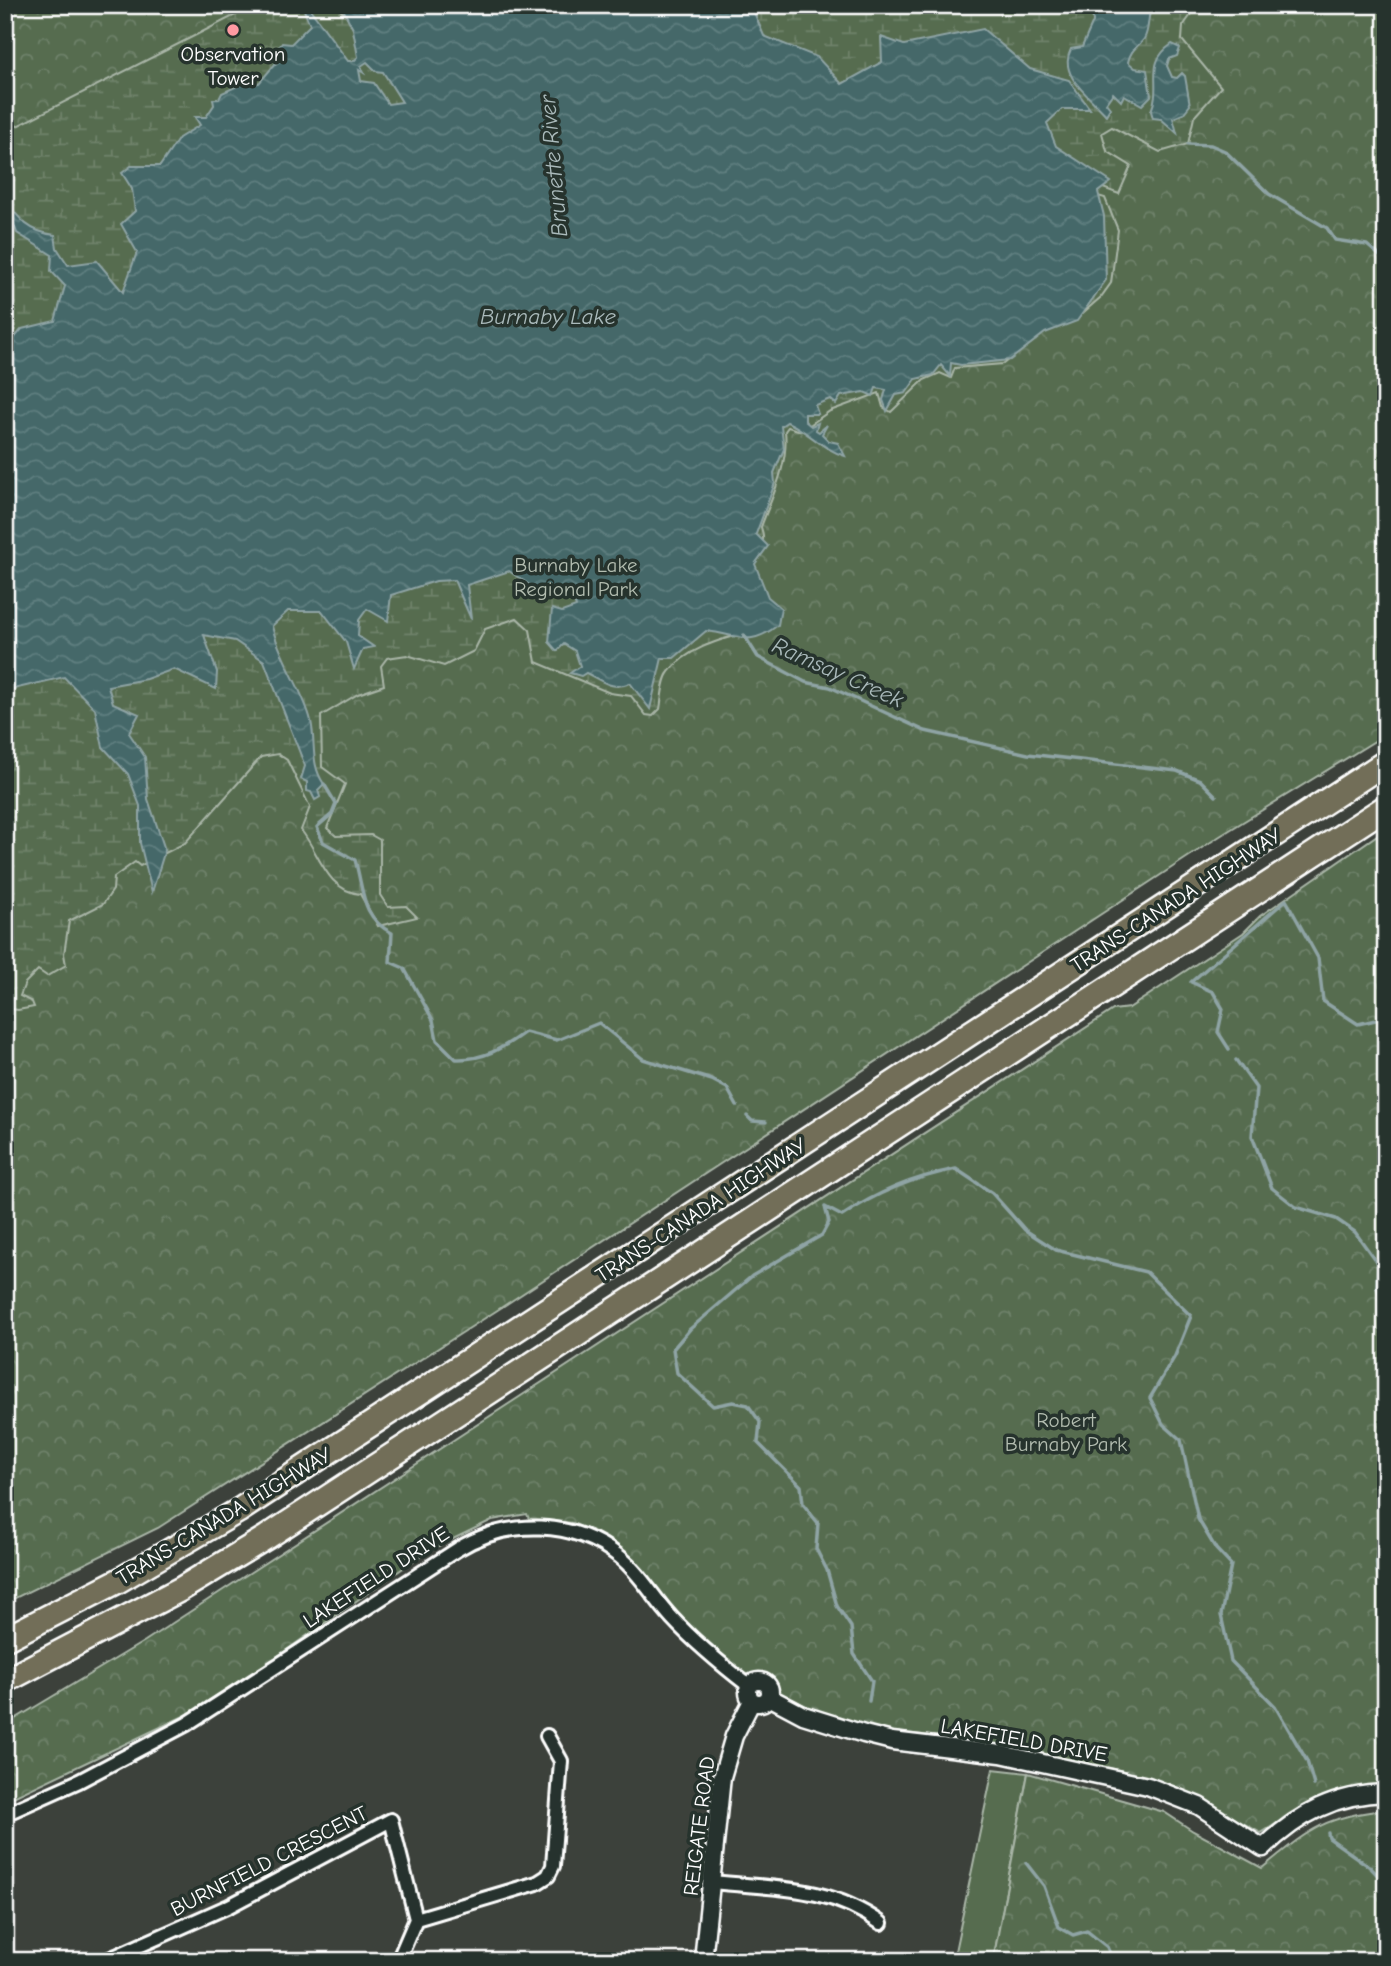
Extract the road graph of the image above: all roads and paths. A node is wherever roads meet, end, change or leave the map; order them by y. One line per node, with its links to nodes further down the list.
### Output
1 (1386, 762): 3 (highway, TRANS-CANADA HIGHWAY)
2 (1386, 807): 4 (highway, TRANS-CANADA HIGHWAY)
3 (5, 1639)
4 (5, 1681)
5 (751, 1694): 7 (street, LAKEFIELD DRIVE); 8 (street, LAKEFIELD DRIVE); 9 (street, REIGATE ROAD)
6 (547, 1736): 10 (street)
7 (1386, 1793)
8 (5, 1814)
9 (713, 1882): 11 (street); 14 (street, REIGATE ROAD)
10 (416, 1919): 12 (street, BURNFIELD CRESCENT); 13 (street)
11 (881, 1923)
12 (105, 1961)
13 (398, 1961)
14 (703, 1961)

